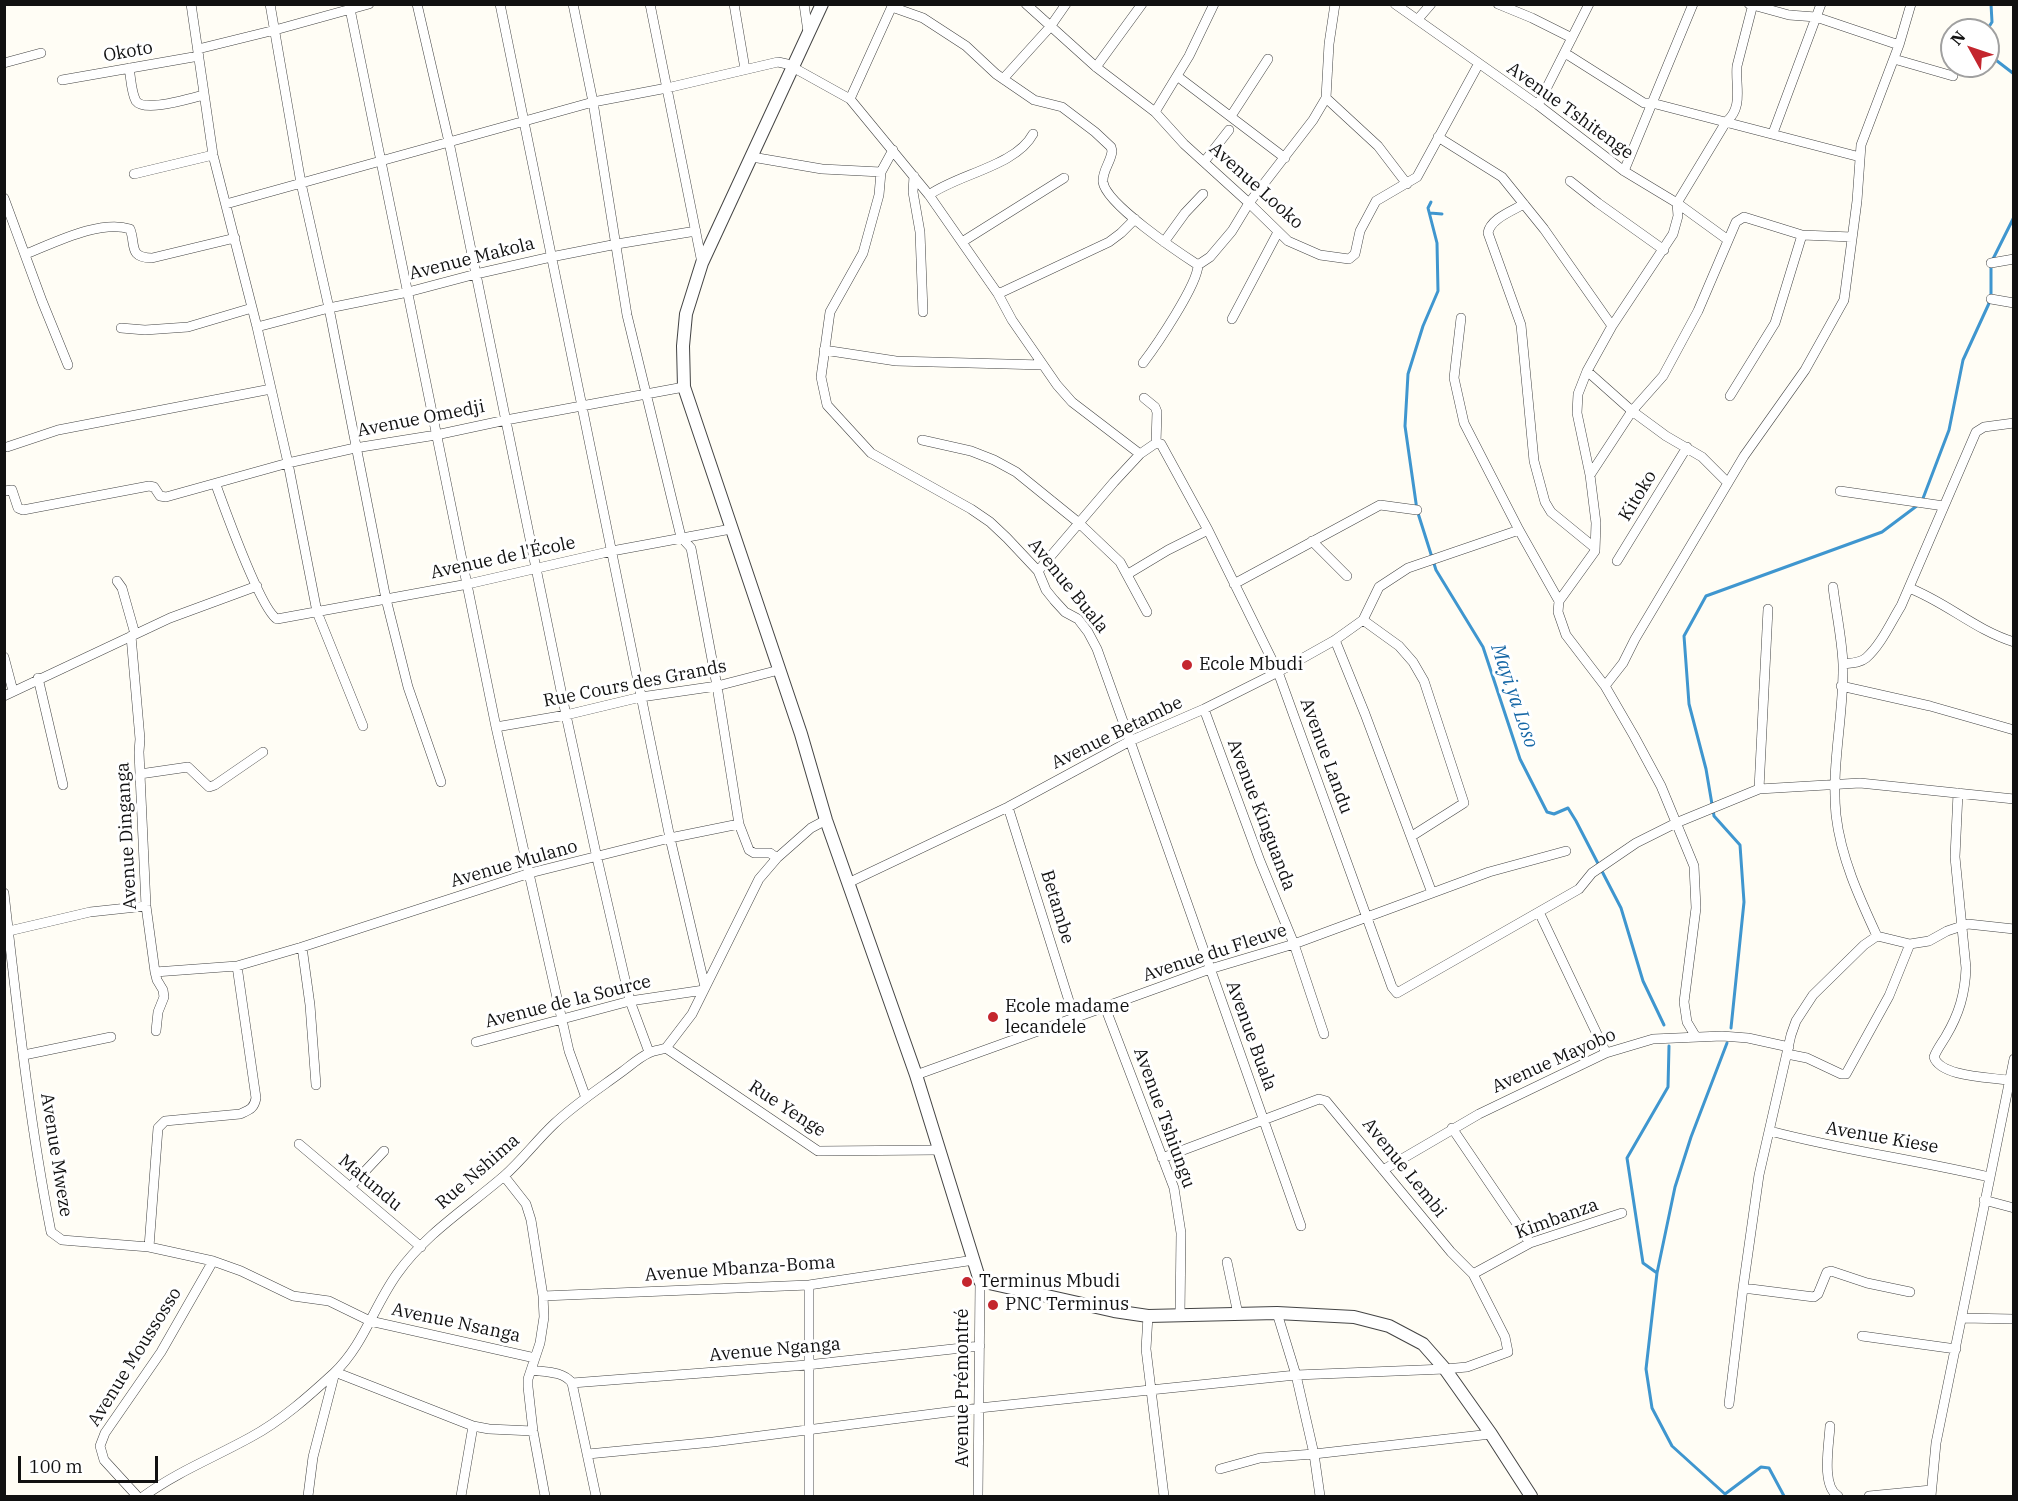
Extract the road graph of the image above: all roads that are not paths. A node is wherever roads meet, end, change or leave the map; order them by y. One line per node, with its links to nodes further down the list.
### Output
1 (191, 4): 33 (street)
2 (270, 4): 29 (street)
3 (369, 4): 25 (street, Okoto)
4 (417, 4): 63 (street)
5 (500, 4): 57 (street)
6 (573, 4): 52 (street)
7 (650, 4): 48 (street)
8 (734, 4): 43 (street)
9 (804, 4): 30 (street)
10 (822, 4): 30 (street)
11 (1026, 4): 28 (street, Avenue Looko)
12 (1066, 4): 28 (street)
13 (1142, 4): 41 (street)
14 (1214, 4): 45 (street)
15 (1335, 4): 50 (street)
16 (1395, 4): 27 (street, Avenue Tshitenge)
17 (1431, 4): 27 (street)
18 (1498, 4): 31 (street)
19 (1589, 4): 31 (street)
20 (1693, 4): 53 (street)
21 (1821, 4): 26 (street)
22 (1911, 4): 32 (street)
23 (1752, 5): 26 (street); 58 (street)
24 (892, 6): 47 (street); 51 (street)
25 (350, 7): 29 (street, Okoto); 69 (street)
26 (1816, 17): 32 (street); 60 (street)
27 (1418, 20): 39 (street, Avenue Tshitenge)
28 (1050, 27): 41 (street, Avenue Looko); 47 (street)
29 (275, 30): 33 (street, Okoto); 77 (street)
30 (808, 32): 40 (street)
31 (1572, 38): 35 (street)
32 (1899, 45): 37 (street)
33 (198, 52): 42 (street, Okoto); 49 (street)
34 (41, 53): 38 (street)
35 (1565, 53): 53 (street); 54 (street)
36 (1268, 59): 56 (street)
37 (1894, 59): 44 (street); 67 (street)
38 (4, 63)
39 (1478, 64): 54 (street, Avenue Tshitenge); 62 (street, Avenue Looko)
40 (794, 67): 43 (street); 51 (street); 66 (street)
41 (1096, 67): 55 (street, Avenue Looko)
42 (129, 68): 46 (street, Okoto); 49 (street)
43 (746, 69): 48 (street)
44 (1940, 72)
45 (1178, 76): 55 (street); 56 (street)
46 (62, 80)
47 (1003, 80): 86 (street)
48 (666, 88): 52 (street); 87 (street)
49 (204, 95): 65 (street)
50 (1326, 98): 68 (street); 78 (street)
51 (850, 99): 64 (street)
52 (593, 102): 57 (street); 95 (street)
53 (1652, 103): 58 (street); 71 (street)
54 (1538, 105): 71 (street, Avenue Tshitenge)
55 (1155, 112): 70 (street, Avenue Looko)
56 (1231, 116): 68 (street)
57 (524, 121): 63 (street); 98 (street)
58 (1726, 122): 60 (street); 83 (street)
59 (1229, 130): 70 (street)
60 (1773, 133): 67 (street)
61 (1033, 134): 80 (street)
62 (1438, 137): 78 (street, Avenue Looko); 85 (street)
63 (449, 142): 69 (street); 103 (street)
64 (893, 150): 72 (street, Avenue Buala); 74 (street)
65 (213, 154): 73 (street); 84 (street)
66 (752, 156): 72 (street); 100 (street)
67 (1860, 157): 91 (street)
68 (1285, 158): 82 (street)
69 (382, 160): 77 (street); 104 (street)
70 (1204, 162): 82 (street, Avenue Looko)
71 (1624, 171): 83 (street, Avenue Tshitenge)
72 (881, 172): 116 (street, Avenue Buala)
73 (134, 174)
74 (914, 176): 80 (street); 110 (street)
75 (1064, 178): 93 (street)
76 (1570, 181): 96 (street)
77 (301, 183): 84 (street); 109 (street)
78 (1407, 184): 88 (street, Avenue Looko)
79 (1203, 194): 94 (street)
80 (929, 195): 93 (street)
81 (5, 200): 97 (street)
82 (1250, 203): 88 (street, Avenue Looko); 102 (street)
83 (1677, 203): 92 (street, Avenue Tshitenge); 96 (street)
84 (226, 204): 90 (street)
85 (1524, 204): 113 (street); 151 (street)
86 (1135, 219): 94 (street); 105 (street)
87 (696, 231): 95 (street, Avenue Makola); 100 (street)
88 (1278, 232): 112 (street)
89 (1802, 235): 91 (street); 92 (street); 124 (street)
90 (235, 237): 97 (street); 108 (street)
91 (1852, 237): 139 (street)
92 (1728, 240): 127 (street)
93 (962, 242): 105 (street)
94 (1164, 242): 102 (street)
95 (616, 244): 98 (street, Avenue Makola); 123 (street)
96 (1664, 250): 113 (street)
97 (26, 254): 118 (street)
98 (551, 257): 103 (street, Avenue Makola); 126 (street)
99 (2013, 259): 101 (street)
100 (702, 263): 121 (street)
101 (1991, 263)
102 (1198, 265): 117 (street)
103 (476, 274): 104 (street, Avenue Makola); 128 (street)
104 (408, 292): 109 (street, Avenue Makola); 130 (street)
105 (998, 294): 119 (street)
106 (1991, 299): 107 (street)
107 (2013, 303)
108 (252, 308): 114 (street); 115 (street)
109 (329, 308): 114 (street, Avenue Makola); 135 (street)
110 (923, 312)
111 (1461, 318): 147 (street)
112 (1232, 319)
113 (1612, 326): 120 (street)
114 (257, 327): 122 (street)
115 (121, 328)
116 (824, 350): 119 (street); 155 (street, Avenue Buala)
117 (1143, 363)
118 (68, 365)
119 (1042, 365): 136 (street)
120 (1587, 372): 127 (street); 138 (street)
121 (684, 387): 123 (street, Avenue Omedji); 146 (street)
122 (271, 389): 133 (street); 137 (street)
123 (646, 393): 126 (street, Avenue Omedji); 149 (street)
124 (1730, 396)
125 (1144, 398): 132 (street)
126 (583, 407): 128 (street, Avenue Omedji); 152 (street)
127 (1632, 411): 134 (street); 138 (street)
128 (506, 420): 130 (street, Avenue Omedji); 154 (street)
129 (2013, 423): 143 (street)
130 (436, 435): 135 (street, Avenue Omedji); 159 (street)
131 (922, 440): 145 (street)
132 (1156, 442): 136 (street); 148 (street, Avenue Landu)
133 (7, 447)
134 (1687, 447): 139 (street); 153 (street, Kitoko)
135 (356, 448): 137 (street, Avenue Omedji); 164 (street)
136 (1140, 454): 145 (street)
137 (288, 463): 140 (street, Avenue Omedji); 167 (street)
138 (1590, 475): 151 (street)
139 (1728, 483): 179 (street)
140 (216, 485): 141 (street, Avenue Omedji); 161 (street)
141 (4, 490)
142 (1840, 491): 143 (street)
143 (1944, 506): 163 (street)
144 (1417, 510): 150 (street)
145 (1079, 523): 155 (street); 156 (street)
146 (731, 529): 149 (street, Avenue de l'École); 175 (street)
147 (1519, 530): 165 (street); 169 (street, Avenue Betambe)
148 (1208, 531): 156 (street); 160 (street, Avenue Landu)
149 (681, 537): 152 (street, Avenue de l'École); 178 (street)
150 (1312, 541): 157 (street); 160 (street)
151 (1595, 548): 165 (street)
152 (612, 551): 154 (street, Avenue de l'École); 182 (street)
153 (1617, 561)
154 (536, 568): 159 (street, Avenue de l'École); 184 (street)
155 (1038, 571): 188 (street, Avenue Buala)
156 (1128, 574): 168 (street)
157 (1347, 576)
158 (117, 580): 170 (street, Avenue Dinganga)
159 (468, 584): 164 (street, Avenue de l'École); 186 (street)
160 (1234, 584): 176 (street, Avenue Landu)
161 (257, 586): 167 (street, Avenue de l'École); 170 (street)
162 (1833, 587): 174 (street)
163 (1909, 588): 172 (street); 174 (street)
164 (386, 599): 167 (street, Avenue de l'École); 191 (street)
165 (1559, 602): 179 (street)
166 (1768, 609): 194 (street)
167 (317, 612): 185 (street)
168 (1147, 612)
169 (1363, 620): 171 (street, Avenue Betambe); 201 (street)
170 (133, 635): 177 (street); 190 (street, Avenue Dinganga)
171 (1335, 640): 176 (street, Avenue Betambe); 201 (street)
172 (2013, 642)
173 (4, 657): 181 (street)
174 (1843, 664): 180 (street)
175 (779, 670): 178 (street, Rue Cours des Grands); 198 (street)
176 (1278, 672): 183 (street, Avenue Betambe); 212 (street, Avenue Landu)
177 (38, 678): 181 (street); 193 (street)
178 (717, 686): 182 (street, Rue Cours des Grands); 200 (street)
179 (1605, 686): 199 (street)
180 (1841, 686): 187 (street); 192 (street)
181 (9, 693)
182 (641, 697): 184 (street, Rue Cours des Grands); 202 (street)
183 (1204, 709): 188 (street, Avenue Betambe); 217 (street, Avenue Kinguanda)
184 (566, 715): 186 (street, Rue Cours des Grands); 204 (street)
185 (363, 726)
186 (496, 728): 206 (street)
187 (2013, 730)
188 (1130, 741): 197 (street, Avenue Betambe); 221 (street, Avenue Buala)
189 (263, 752): 190 (street)
190 (140, 774): 210 (street, Avenue Dinganga)
191 (441, 782)
192 (1834, 784): 194 (street); 195 (street); 216 (street)
193 (63, 785)
194 (1759, 789): 199 (street)
195 (1958, 793): 196 (street); 213 (street)
196 (2013, 799)
197 (1008, 807): 207 (street, Avenue Betambe); 226 (street, Betambe)
198 (826, 820): 205 (street); 207 (street)
199 (1676, 823): 211 (street); 231 (street)
200 (739, 824): 202 (street, Avenue Mulano); 205 (street)
201 (1412, 836): 209 (street)
202 (670, 838): 204 (street, Avenue Mulano); 223 (street)
203 (1566, 851): 209 (street, Avenue du Fleuve)
204 (597, 858): 206 (street, Avenue Mulano); 224 (street)
205 (777, 858): 223 (street)
206 (530, 873): 219 (street, Avenue Mulano); 227 (street)
207 (848, 884): 239 (street)
208 (4, 893): 215 (street, Avenue Mweze)
209 (1432, 893): 212 (street, Avenue du Fleuve)
210 (146, 906): 215 (street); 222 (street, Avenue Dinganga)
211 (1539, 912): 212 (street, Avenue Landu); 236 (street)
212 (1367, 918): 217 (street, Avenue du Fleuve)
213 (1961, 926): 214 (street); 218 (street); 240 (street)
214 (2013, 929)
215 (9, 931): 237 (street, Avenue Mweze)
216 (1877, 936): 218 (street); 234 (street)
217 (1294, 944): 221 (street, Avenue du Fleuve); 229 (street, Avenue Kinguanda)
218 (1910, 944): 234 (street, Avenue Mayobo)
219 (302, 947): 220 (street, Avenue Mulano); 241 (street)
220 (237, 966): 222 (street, Avenue Mulano); 259 (street)
221 (1210, 969): 225 (street, Avenue du Fleuve); 243 (street, Avenue Buala)
222 (155, 972): 228 (street, Avenue Dinganga)
223 (704, 989): 224 (street, Avenue de la Source); 233 (street)
224 (630, 1001): 227 (street, Avenue de la Source); 235 (street)
225 (1105, 1007): 226 (street, Avenue du Fleuve); 249 (street, Avenue Tshiungu)
226 (1074, 1017): 239 (street, Avenue du Fleuve)
227 (561, 1019): 232 (street, Avenue de la Source); 242 (street)
228 (156, 1031)
229 (1324, 1034)
230 (111, 1037): 237 (street)
231 (1696, 1037): 234 (street, Avenue Mayobo); 236 (street, Avenue Mayobo)
232 (476, 1042)
233 (666, 1048): 235 (street, Rue Nshima); 247 (street, Rue Yenge)
234 (1788, 1050): 245 (street)
235 (649, 1052): 242 (street, Rue Nshima)
236 (1606, 1053): 244 (street, Avenue Mayobo)
237 (24, 1055): 259 (street, Avenue Mweze)
238 (2013, 1059): 240 (street)
239 (916, 1075): 247 (street)
240 (2011, 1080): 252 (street)
241 (316, 1085)
242 (586, 1098): 251 (street, Rue Nshima)
243 (1264, 1120): 249 (street, Avenue Lembi); 250 (street, Avenue Lembi); 257 (street, Avenue Buala)
244 (1452, 1128): 250 (street, Avenue Mayobo); 258 (street)
245 (1770, 1131): 252 (street, Avenue Kiese); 267 (street)
246 (299, 1144): 253 (street, Matundu)
247 (939, 1150): 261 (street)
248 (384, 1151): 253 (street)
249 (1161, 1158): 273 (street, Avenue Tshiungu)
250 (1383, 1170): 264 (street, Avenue Lembi)
251 (504, 1176): 260 (street, Rue Nshima); 269 (street)
252 (1989, 1177): 254 (street)
253 (350, 1188): 260 (street, Matundu)
254 (1984, 1200): 255 (street); 274 (street)
255 (2013, 1208)
256 (1622, 1213): 258 (street, Kimbanza)
257 (1301, 1226)
258 (1530, 1243): 264 (street, Kimbanza)
259 (149, 1247): 262 (street, Avenue Mweze)
260 (421, 1247): 276 (street, Rue Nshima)
261 (974, 1260): 265 (street); 266 (street, Avenue Mbanza-Boma)
262 (213, 1261): 276 (street, Avenue Mweze); 299 (street, Avenue Moussosso)
263 (1227, 1262): 271 (street)
264 (1473, 1274): 282 (street, Avenue Lembi)
265 (980, 1281): 272 (street); 278 (street, Avenue Prémontré)
266 (809, 1285): 269 (street, Avenue Mbanza-Boma); 281 (street)
267 (1743, 1288): 268 (street); 288 (street)
268 (1910, 1292)
269 (543, 1296): 280 (street)
270 (1277, 1313): 271 (street); 282 (street); 285 (street)
271 (1238, 1314): 273 (street)
272 (1148, 1316): 273 (street); 287 (street)
273 (1179, 1316)
274 (1962, 1318): 275 (street); 279 (street)
275 (2013, 1319)
276 (370, 1321): 280 (street, Avenue Nsanga); 284 (street, Rue Nshima)
277 (1862, 1336): 279 (street)
278 (980, 1346): 281 (street, Avenue Nganga); 289 (street, Avenue Prémontré)
279 (1956, 1349): 298 (street)
280 (535, 1358): 283 (street)
281 (807, 1365): 286 (street, Avenue Nganga); 292 (street)
282 (1445, 1369): 285 (street); 294 (street)
283 (531, 1370): 286 (street); 293 (street)
284 (335, 1372): 290 (street); 300 (street, Rue Nshima); 301 (street)
285 (1296, 1376): 287 (street); 296 (street)
286 (572, 1383): 295 (street)
287 (1150, 1390): 289 (street); 307 (street)
288 (1729, 1404)
289 (980, 1408): 292 (street); 306 (street, Avenue Prémontré)
290 (473, 1426): 293 (street); 302 (street)
291 (1830, 1426): 310 (street)
292 (807, 1430): 295 (street); 305 (street)
293 (533, 1431): 303 (street)
294 (1491, 1434): 296 (street); 309 (street)
295 (588, 1454): 304 (street)
296 (1314, 1454): 297 (street); 308 (street)
297 (1220, 1469)
298 (1931, 1493): 311 (street)
299 (136, 1497)
300 (144, 1497)
301 (308, 1497)
302 (461, 1497)
303 (545, 1497)
304 (596, 1497)
305 (808, 1497)
306 (978, 1497)
307 (1164, 1497)
308 (1320, 1497)
309 (1531, 1497)
310 (1838, 1497)
311 (1869, 1497)

